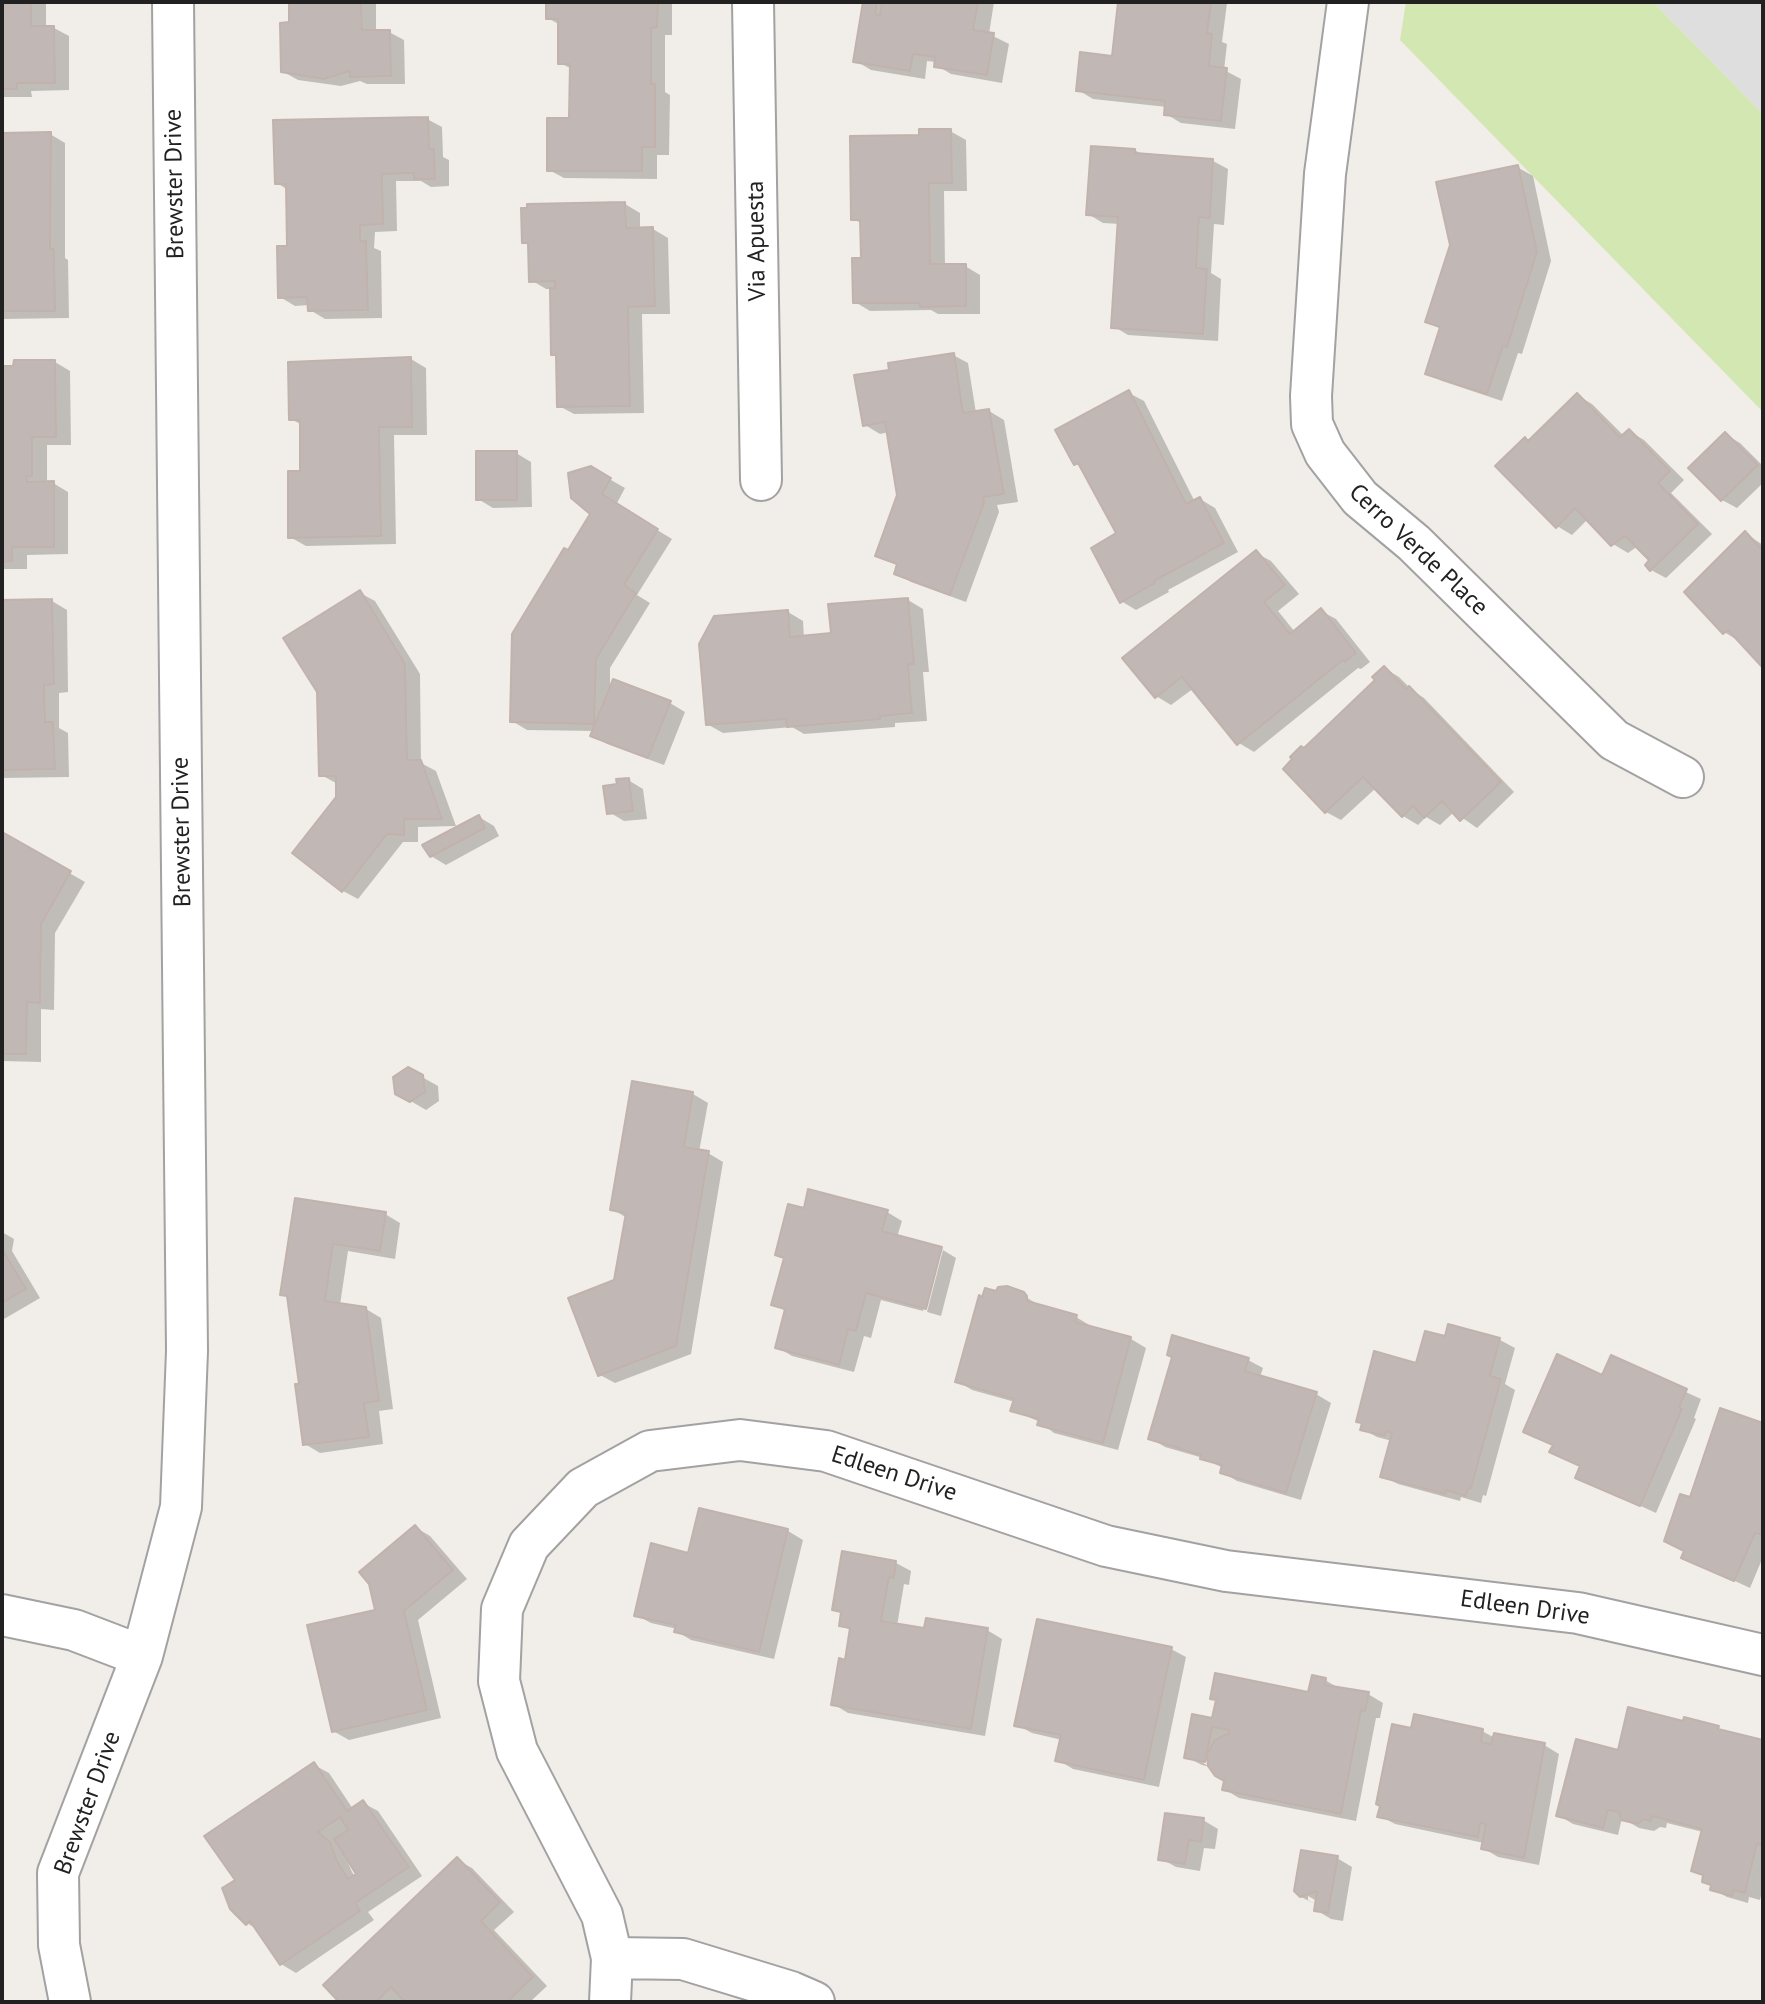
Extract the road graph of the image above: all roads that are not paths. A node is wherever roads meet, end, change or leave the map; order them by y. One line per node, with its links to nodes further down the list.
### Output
1 (173, 2): 8 (street, Brewster Drive)
2 (753, 2): 4 (street, Via Apuesta)
3 (1348, 2): 5 (street, Cerro Verde Place)
4 (761, 480)
5 (1683, 777)
6 (2, 1615): 8 (street)
7 (1763, 1655): 9 (street, Edleen Drive)
8 (142, 1656): 10 (street, Brewster Drive)
9 (612, 1958): 11 (street, Edleen Drive); 12 (street)
10 (70, 2002)
11 (610, 2002)
12 (814, 2002)

